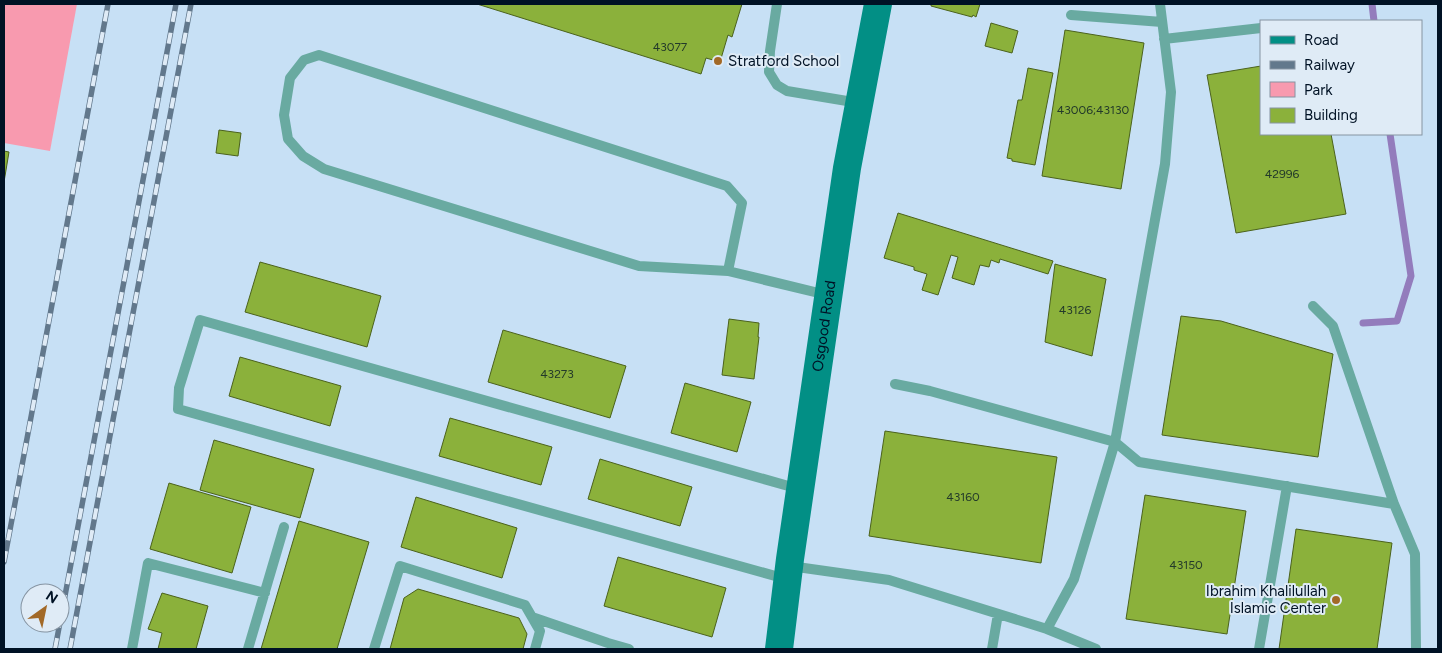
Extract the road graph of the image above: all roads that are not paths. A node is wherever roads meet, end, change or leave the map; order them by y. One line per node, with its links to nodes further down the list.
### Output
1 (777, 4): 8 (lane)
2 (878, 4): 8 (main road, Osgood Road)
3 (1160, 4): 5 (lane)
4 (1071, 15): 5 (lane)
5 (1162, 22): 7 (lane)
6 (1260, 28): 7 (lane)
7 (1164, 39): 13 (lane)
8 (860, 104): 10 (main road, Osgood Road)
9 (728, 271): 9 (lane); 10 (lane)
10 (828, 295): 15 (main road, Osgood Road)
11 (1313, 306): 16 (lane)
12 (895, 384): 13 (lane)
13 (1114, 442): 14 (lane); 22 (lane)
14 (1288, 486): 16 (lane); 32 (lane)
15 (800, 489): 18 (main road, Osgood Road); 18 (lane)
16 (1394, 504): 33 (lane)
17 (284, 527): 19 (lane)
18 (788, 573): 20 (lane); 29 (main road, Osgood Road)
19 (265, 593): 24 (lane); 25 (lane)
20 (998, 614): 22 (lane); 30 (lane)
21 (532, 617): 23 (lane); 26 (lane); 27 (lane)
22 (1047, 629): 31 (lane)
23 (607, 646): 28 (lane)
24 (132, 649)
25 (248, 649)
26 (374, 649)
27 (535, 649)
28 (629, 649)
29 (779, 649)
30 (992, 649)
31 (1096, 649)
32 (1259, 649)
33 (1416, 649)

